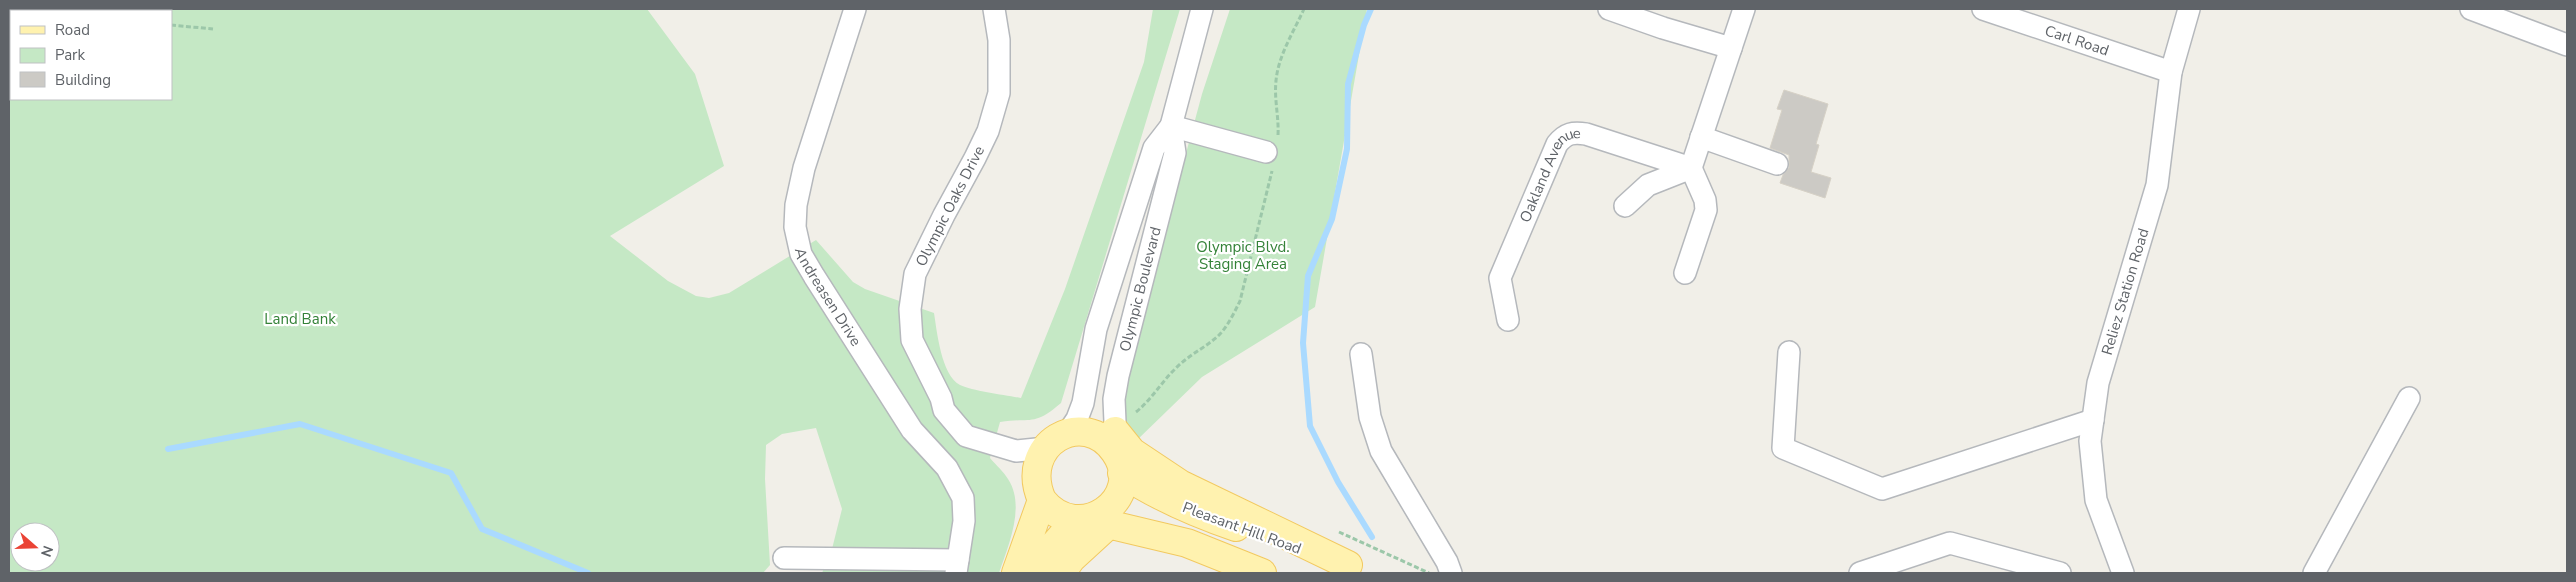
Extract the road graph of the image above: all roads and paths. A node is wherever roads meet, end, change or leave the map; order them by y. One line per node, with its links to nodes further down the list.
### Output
1 (854, 9): 36 (street, Andreasen Drive)
2 (994, 9): 29 (street, Olympic Oaks Drive)
3 (1202, 9): 15 (street, Olympic Boulevard)
4 (1304, 9): 17 (path)
5 (1609, 9): 13 (street)
6 (1744, 9): 13 (street)
7 (1983, 9): 14 (street, Carl Road)
8 (2189, 9): 14 (street, Reliez Station Road)
9 (2471, 9): 12 (street)
10 (172, 25): 11 (path)
11 (213, 29)
12 (2567, 45)
13 (1731, 48): 16 (street)
14 (2171, 72): 27 (street, Reliez Station Road)
15 (1171, 126): 17 (street); 28 (street, Olympic Boulevard); 30 (street, Olympic Boulevard)
16 (1701, 137): 18 (street); 19 (street)
17 (1272, 151): 26 (path)
18 (1777, 164)
19 (1691, 168): 20 (street); 21 (street); 22 (street, Oakland Avenue)
20 (1624, 206)
21 (1685, 273)
22 (1508, 320)
23 (1789, 352): 27 (street)
24 (1361, 354): 43 (street)
25 (2409, 398): 47 (street)
26 (1135, 412)
27 (2093, 420): 46 (street, Reliez Station Road)
28 (1056, 441): 29 (street, Olympic Oaks Drive); 30 (main road); 31 (main road, Olympic Boulevard)
29 (1016, 451): 31 (street, Olympic Oaks Drive)
30 (1118, 452): 33 (main road, Olympic Boulevard); 37 (main road, Pleasant Hill Road); 37 (main road)
31 (1035, 472): 32 (main road)
32 (1042, 500): 33 (main road); 38 (main road)
33 (1089, 522): 39 (main road, Olympic Boulevard); 40 (main road); 41 (main road)
34 (1333, 528): 42 (path)
35 (784, 558): 36 (street)
36 (957, 567)
37 (1357, 569)
38 (1016, 573)
39 (1035, 573)
40 (1061, 573)
41 (1262, 573)
42 (1430, 573)
43 (1451, 573)
44 (1860, 573): 45 (street)
45 (2060, 573)
46 (2123, 573)
47 (2314, 573)

